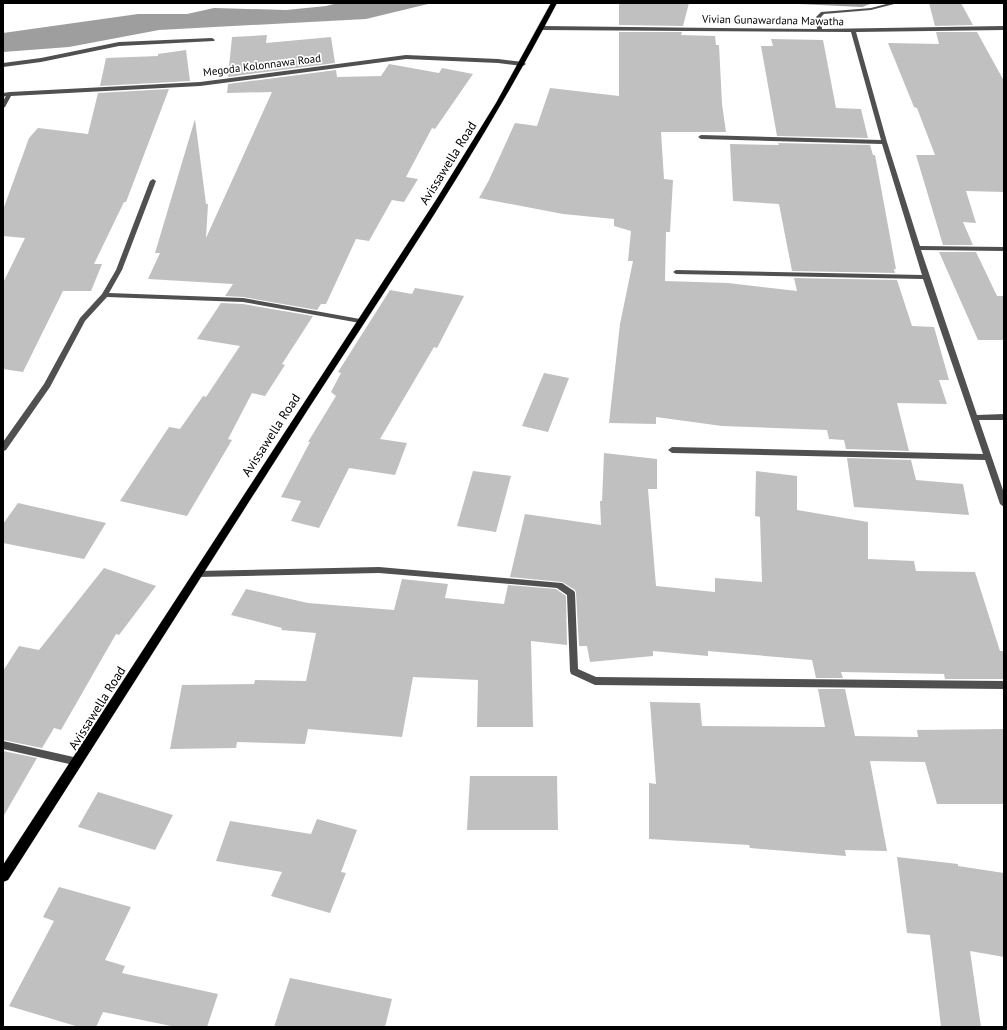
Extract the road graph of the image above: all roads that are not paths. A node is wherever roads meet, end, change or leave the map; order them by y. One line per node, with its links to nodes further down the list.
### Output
1 (554, 3): 3 (main road, Avissawella Road)
2 (896, 3): 5 (street)
3 (542, 28): 5 (street, Vivian Gunawardana Mawatha); 8 (main road, Avissawella Road)
4 (1004, 28): 6 (street, Vivian Gunawardana Mawatha)
5 (820, 30): 6 (street, Vivian Gunawardana Mawatha)
6 (853, 31): 14 (street)
7 (212, 40): 9 (street)
8 (523, 64): 10 (street, Megoda Kolonnawa Road); 21 (main road, Avissawella Road)
9 (3, 65)
10 (10, 94): 11 (street, Megoda Kolonnawa Road); 12 (street)
11 (3, 95)
12 (3, 106)
13 (701, 137): 14 (street)
14 (884, 142): 16 (street)
15 (154, 181): 20 (street)
16 (917, 248): 17 (street); 19 (street)
17 (1004, 249)
18 (676, 272): 19 (street)
19 (926, 277): 23 (street)
20 (105, 295): 21 (street); 24 (street)
21 (360, 321): 28 (main road, Avissawella Road)
22 (1004, 417): 23 (street)
23 (974, 418): 26 (street)
24 (3, 448)
25 (672, 450): 26 (street)
26 (988, 458): 27 (street)
27 (1004, 504)
28 (197, 574): 29 (street); 31 (main road, Avissawella Road)
29 (1004, 685)
30 (3, 745): 31 (street)
31 (78, 762): 32 (main road, Avissawella Road)
32 (3, 876)

